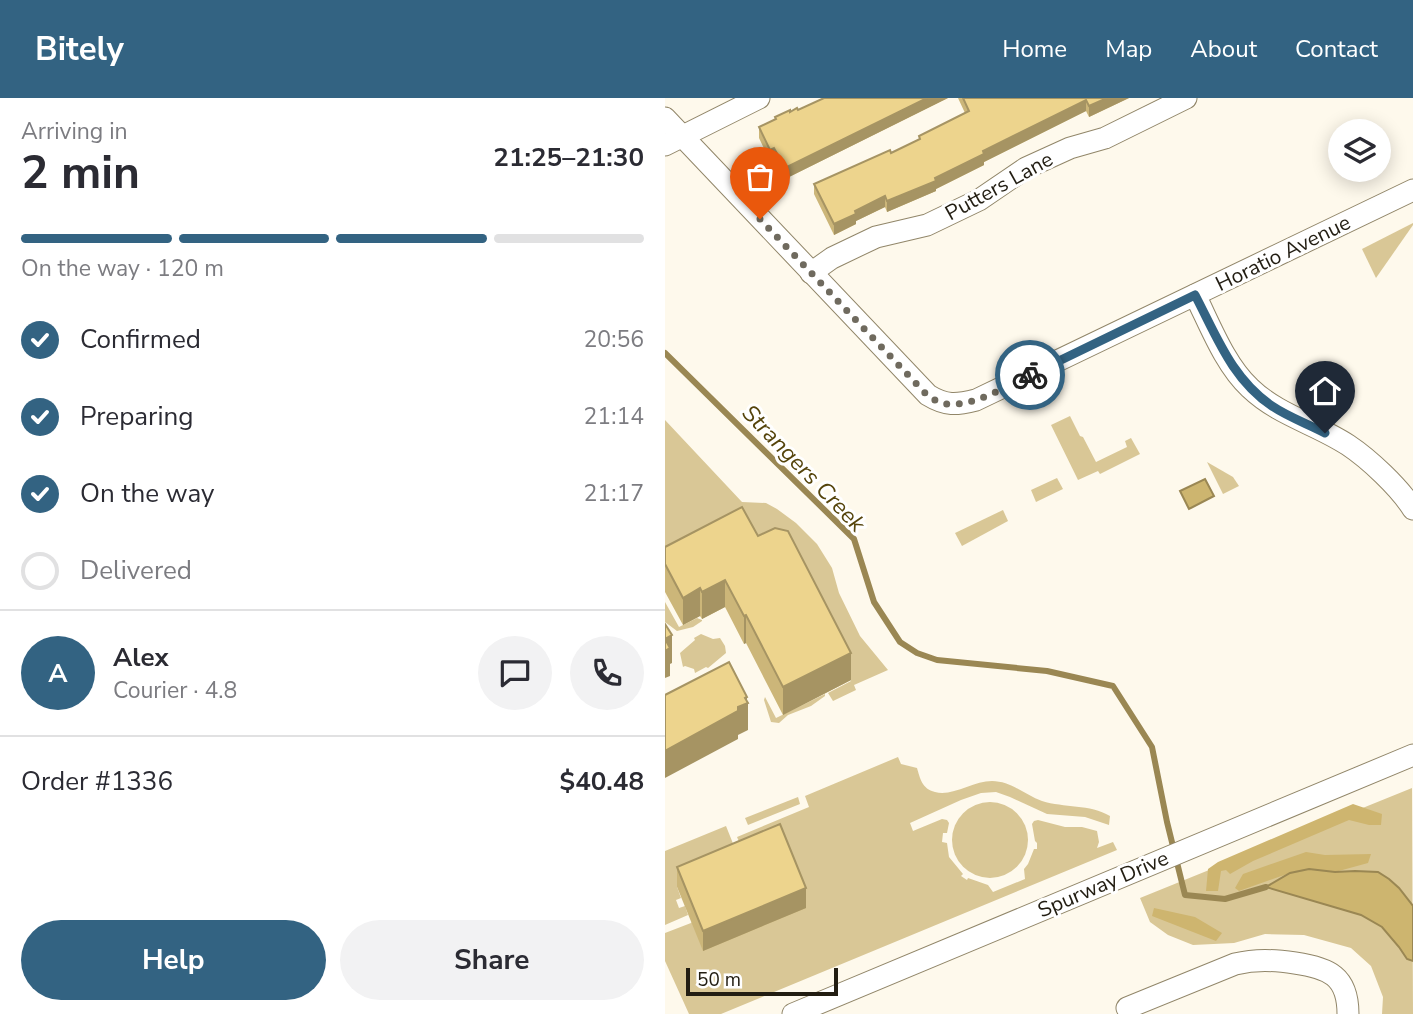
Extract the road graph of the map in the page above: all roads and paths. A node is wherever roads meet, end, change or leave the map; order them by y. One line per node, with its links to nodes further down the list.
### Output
1 (759, 98): 4 (street)
2 (1186, 98): 6 (street, Putters Lane)
3 (665, 118): 4 (street, Horatio Avenue)
4 (673, 140): 6 (street, Horatio Avenue)
5 (1413, 191): 7 (street, Horatio Avenue)
6 (811, 273): 7 (street, Horatio Avenue)
7 (1195, 295): 8 (street)
8 (1413, 509)
9 (1413, 755): 11 (street, Spurway Drive)
10 (1123, 1012): 12 (street)
11 (793, 1014)
12 (1348, 1014)

